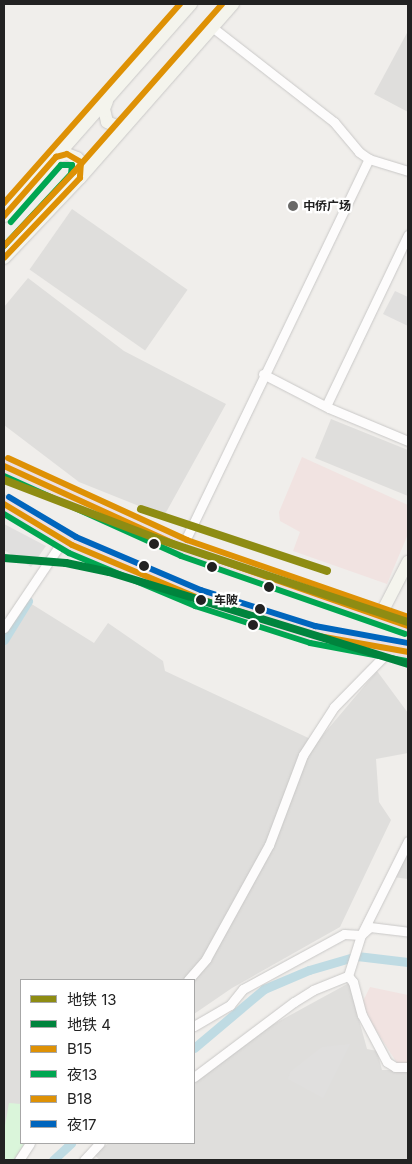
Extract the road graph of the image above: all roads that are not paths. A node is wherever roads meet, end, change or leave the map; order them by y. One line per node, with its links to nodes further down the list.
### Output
1 (191, 4): 4 (main road)
2 (233, 4): 3 (main road)
3 (212, 27): 5 (main road); 7 (street)
4 (107, 101): 5 (main road); 6 (main road)
5 (128, 123): 9 (main road)
6 (56, 157): 9 (main road); 10 (main road)
7 (369, 159): 8 (street); 13 (street)
8 (408, 171)
9 (80, 178): 12 (main road)
10 (4, 216)
11 (408, 235): 14 (street)
12 (4, 258)
13 (263, 374): 14 (street); 18 (street)
14 (326, 406): 15 (street)
15 (408, 441)
16 (4, 466): 18 (highway)
17 (4, 504): 24 (highway)
18 (182, 547): 21 (highway)
19 (58, 549): 23 (street)
20 (408, 562): 21 (main road)
21 (380, 616): 22 (highway)
22 (408, 626)
23 (4, 628)
24 (387, 647): 25 (highway); 30 (street)
25 (408, 652)
26 (408, 840): 28 (street)
27 (408, 932): 28 (street)
28 (361, 935): 29 (street); 31 (street)
29 (348, 976): 32 (street); 33 (street)
30 (189, 979)
31 (195, 1025)
32 (408, 1067)
33 (195, 1076)
34 (29, 1144): 36 (street)
35 (99, 1144): 37 (street)
36 (19, 1160)
37 (84, 1160)

